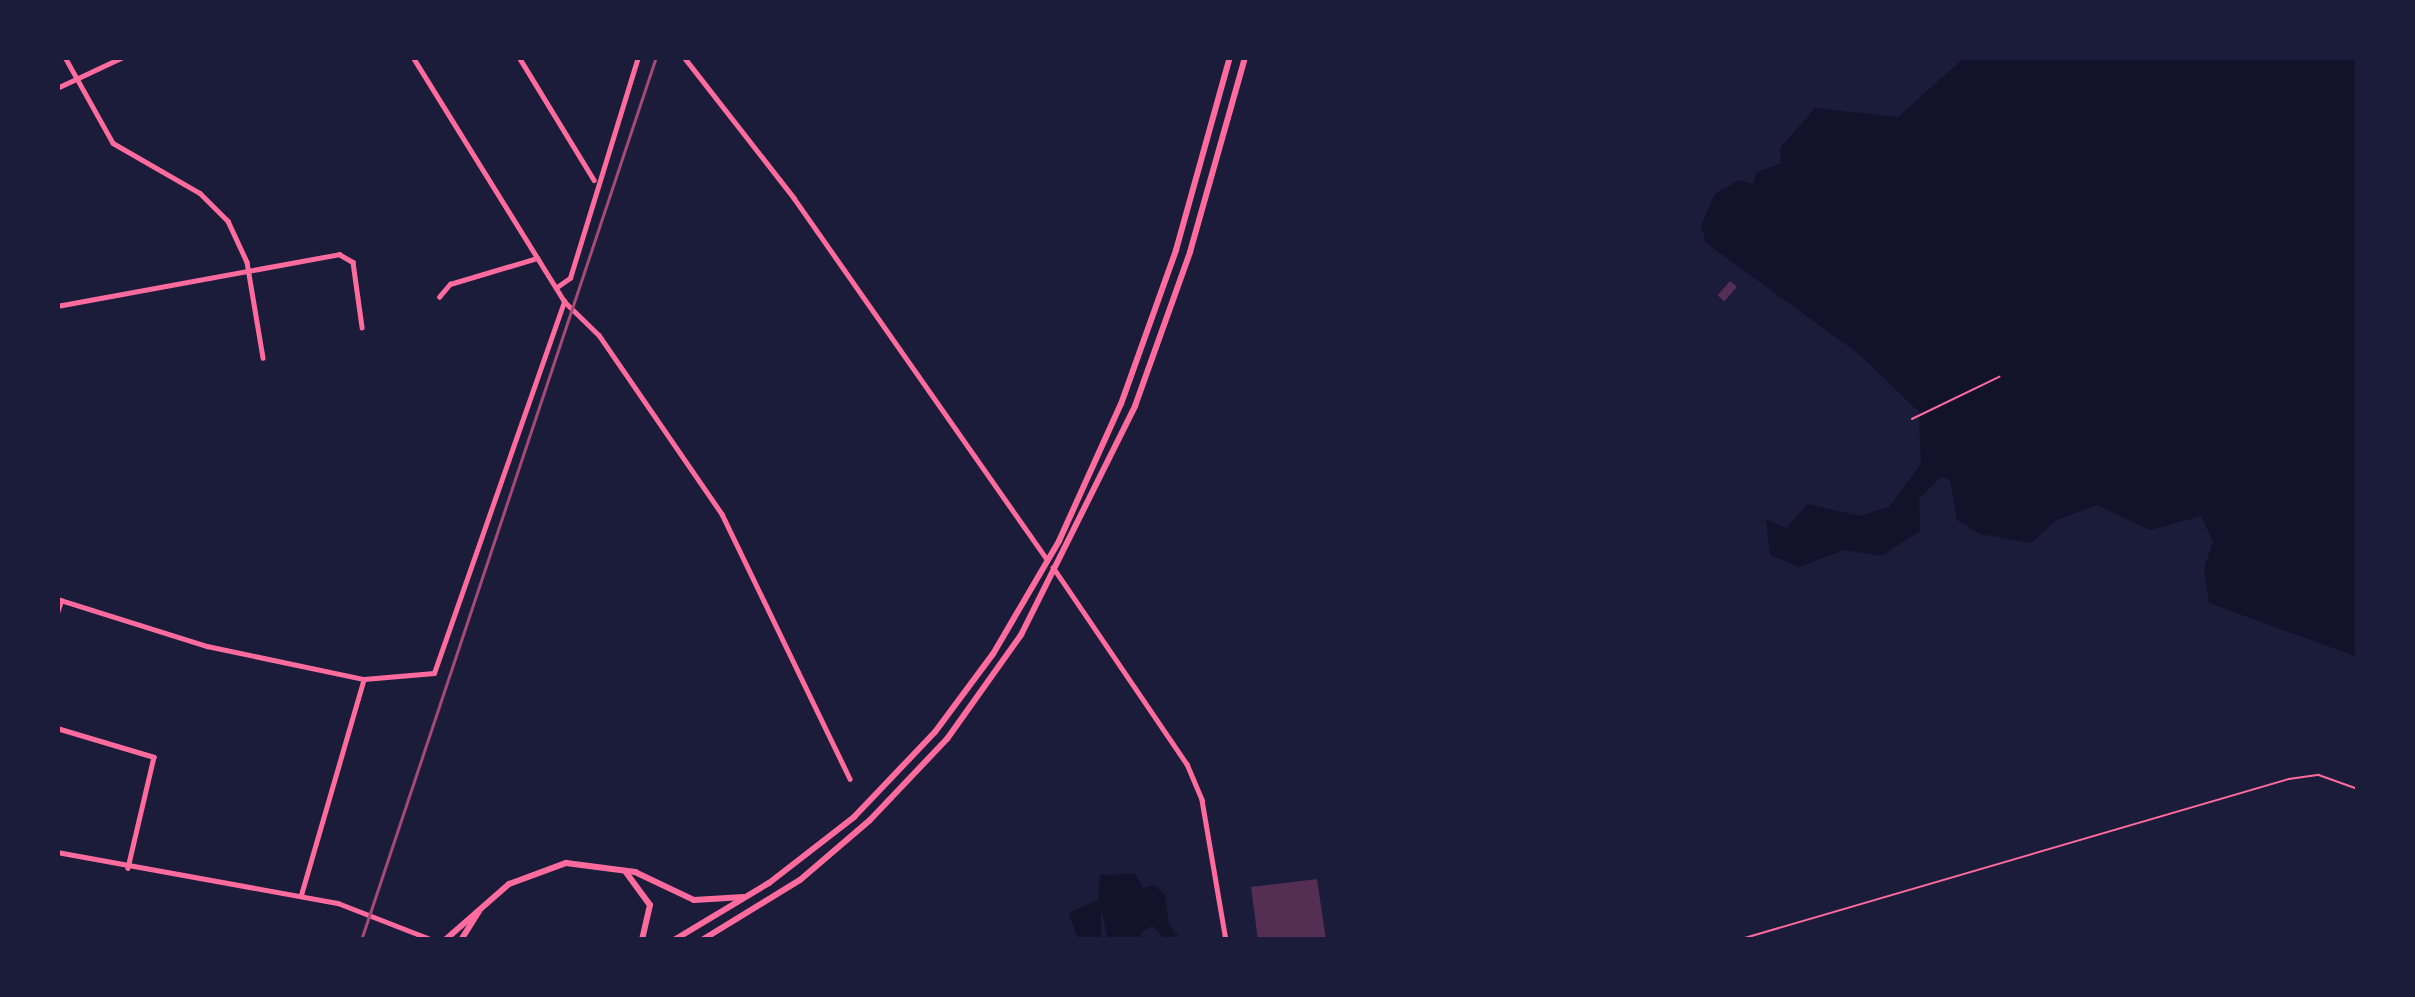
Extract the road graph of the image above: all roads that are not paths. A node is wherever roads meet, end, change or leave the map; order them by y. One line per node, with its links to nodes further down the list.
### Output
1 (65, 57): 9 (street)
2 (123, 57): 9 (street)
3 (413, 57): 12 (street)
4 (519, 57): 11 (street)
5 (638, 57): 11 (street)
6 (684, 57): 38 (street)
7 (1231, 57): 30 (highway)
8 (1245, 57): 37 (highway)
9 (74, 80): 10 (street); 13 (street)
10 (57, 88)
11 (596, 184): 14 (street)
12 (537, 258): 14 (street); 15 (street)
13 (250, 274): 17 (street); 18 (street); 19 (street)
14 (556, 287): 16 (street)
15 (439, 297)
16 (564, 301): 22 (street); 24 (street)
17 (57, 306)
18 (362, 327)
19 (263, 358)
20 (59, 600): 21 (street); 22 (street)
21 (57, 613)
22 (364, 679): 29 (street)
23 (57, 728): 27 (street)
24 (850, 779)
25 (2358, 788): 39 (lane)
26 (57, 852): 27 (street)
27 (128, 868): 29 (street)
28 (622, 868): 30 (highway); 31 (highway); 35 (highway)
29 (302, 895): 32 (street)
30 (750, 896): 36 (highway)
31 (481, 908): 33 (highway); 34 (highway)
32 (433, 940)
33 (446, 940)
34 (465, 940)
35 (642, 940)
36 (674, 940)
37 (703, 940)
38 (1226, 940)
39 (1738, 940)

